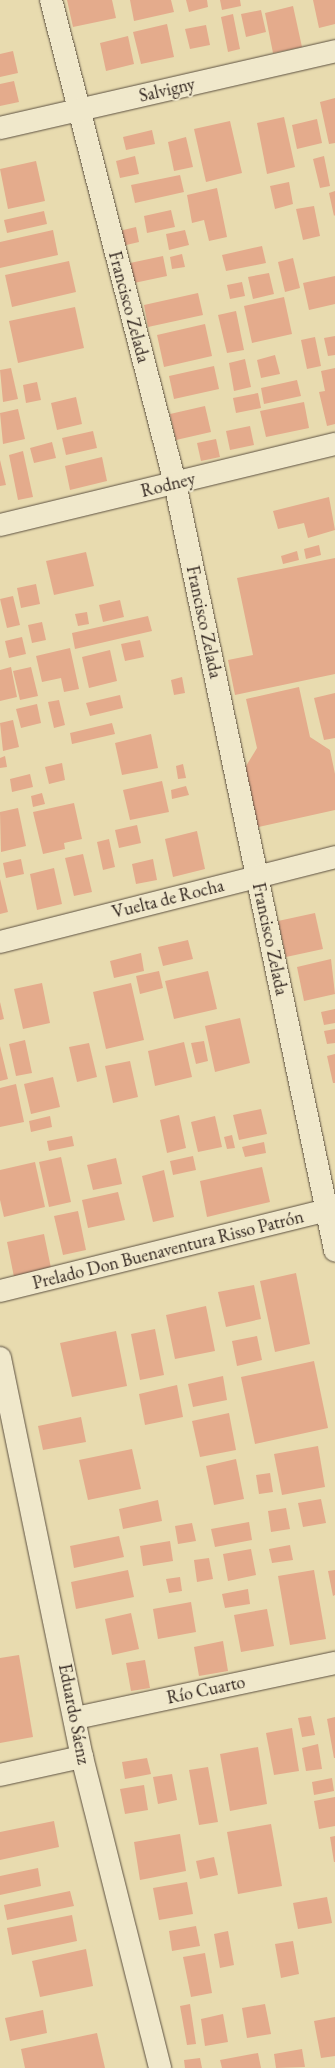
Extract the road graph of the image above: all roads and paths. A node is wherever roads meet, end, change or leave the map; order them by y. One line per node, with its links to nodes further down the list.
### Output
1 (51, 0): 3 (street, Francisco Zelada)
2 (335, 51): 3 (street, Salvigny)
3 (77, 110): 4 (street, Salvigny); 6 (street, Francisco Zelada)
4 (0, 128)
5 (335, 444): 6 (street, Rodney)
6 (175, 483): 7 (street, Rodney); 9 (street, Francisco Zelada)
7 (0, 525)
8 (335, 857): 9 (street, Vuelta de Rocha)
9 (257, 877): 10 (street, Vuelta de Rocha); 11 (street, Francisco Zelada)
10 (0, 942)
11 (330, 1209): 12 (street, Francisco Zelada); 13 (street, Prelado Don Buenaventura Risso Patrón)
12 (335, 1250)
13 (0, 1291)
14 (1, 1365): 16 (street, Eduardo Sáenz)
15 (335, 1663): 16 (street, Río Cuarto)
16 (76, 1718): 17 (street, Eduardo Sáenz)
17 (82, 1757): 18 (street); 19 (street, Eduardo Sáenz)
18 (0, 1775)
19 (160, 2068)

